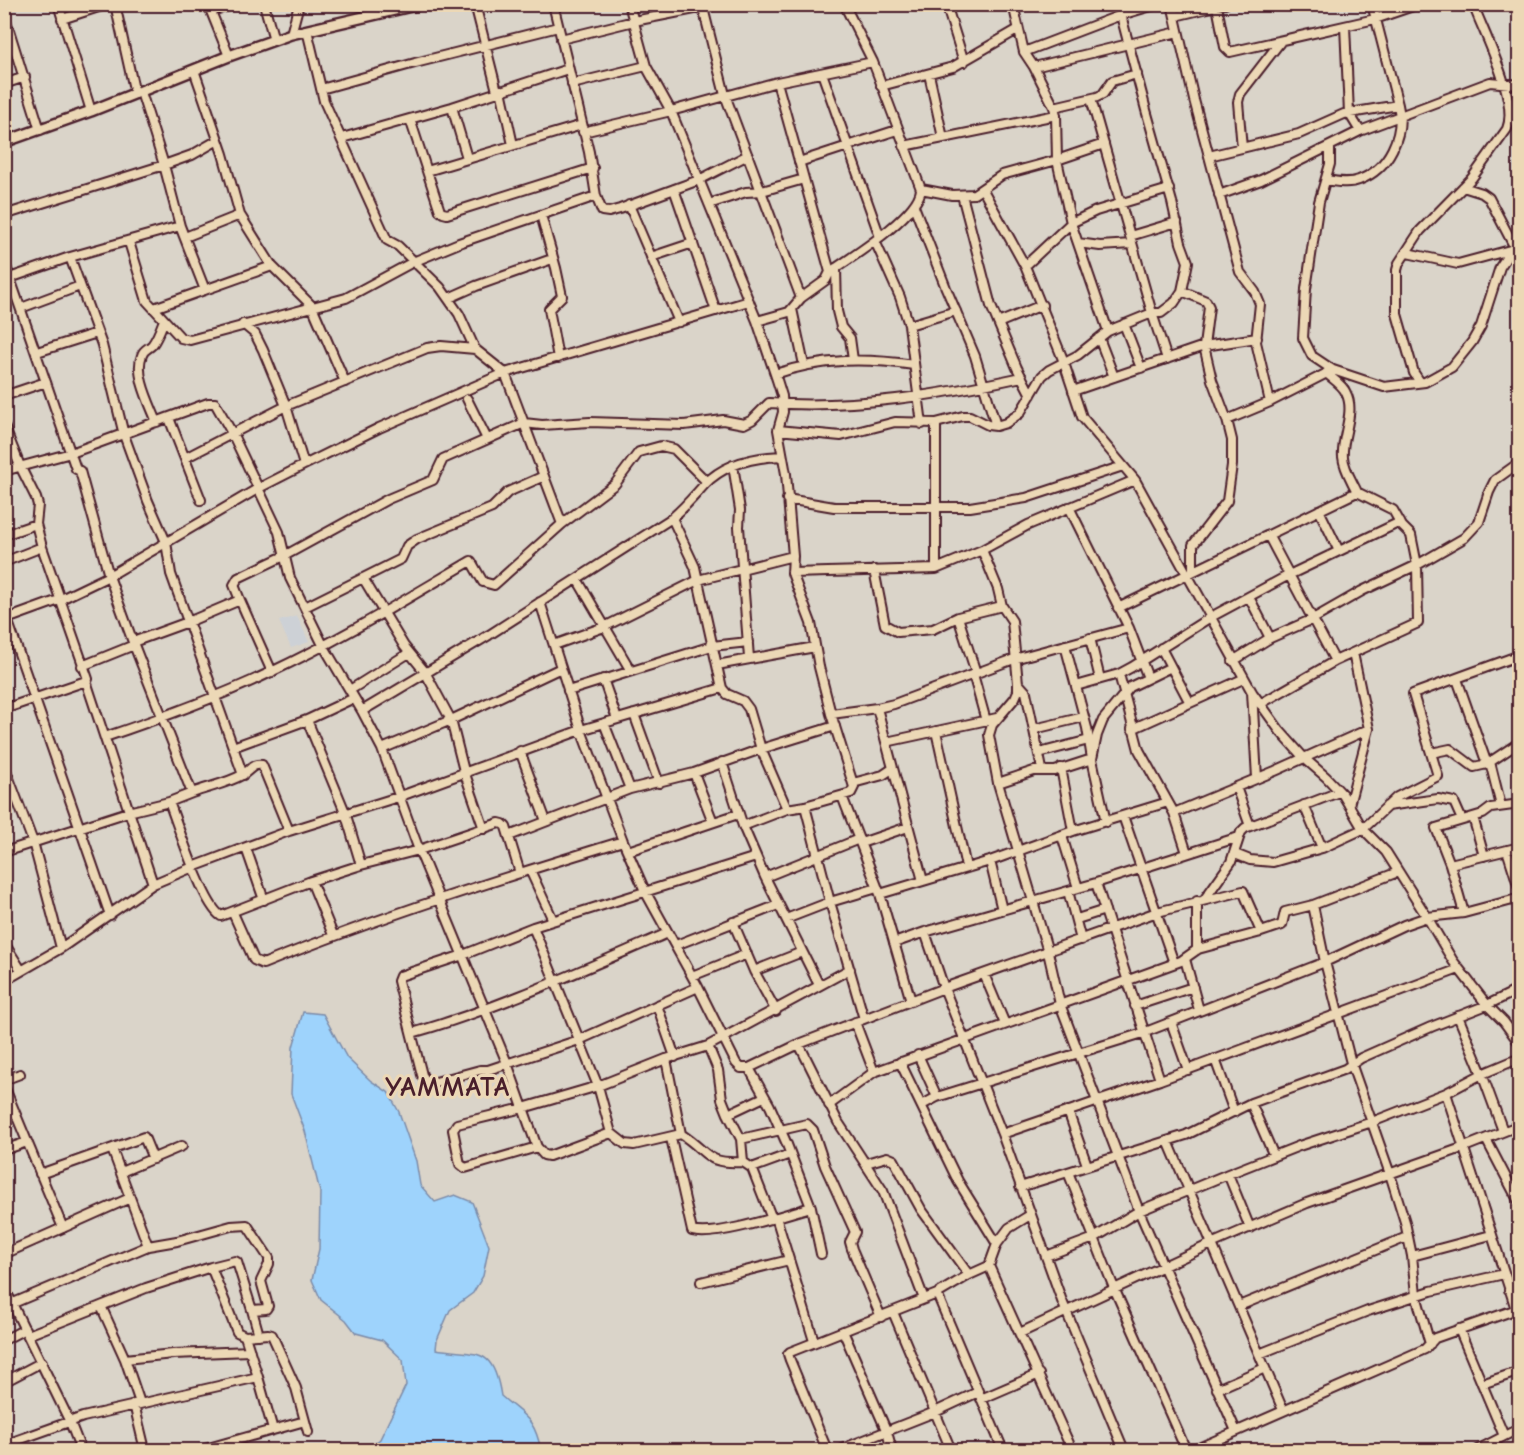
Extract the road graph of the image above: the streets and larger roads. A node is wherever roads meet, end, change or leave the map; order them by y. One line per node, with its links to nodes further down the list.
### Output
1 (58, 4): 28 (street)
2 (108, 4): 28 (street)
3 (115, 4): 61 (street)
4 (237, 4): 23 (street)
5 (264, 4): 37 (street)
6 (299, 4): 35 (street)
7 (420, 4): 32 (street)
8 (475, 4): 39 (street)
9 (553, 4): 31 (street)
10 (629, 4): 29 (street)
11 (720, 4): 22 (street)
12 (844, 4): 43 (street)
13 (946, 4): 44 (street)
14 (1118, 4): 24 (street)
15 (1158, 4): 24 (street)
16 (1172, 4): 25 (street)
17 (1372, 4): 26 (street)
18 (1419, 4): 26 (street)
19 (1473, 4): 56 (street)
20 (1014, 5): 33 (street)
21 (1221, 5): 25 (street); 38 (street)
22 (703, 7): 29 (street); 62 (street)
23 (209, 8): 42 (street)
24 (1121, 15): 40 (street); 41 (street)
25 (1175, 16): 34 (street)
26 (1376, 19): 30 (street); 64 (street)
27 (5, 20): 52 (street)
28 (62, 20): 66 (street)
29 (634, 21): 36 (street); 45 (street)
30 (1346, 26): 38 (street); 69 (street)
31 (558, 27): 36 (street); 39 (street)
32 (307, 30): 35 (street); 59 (street)
33 (1017, 30): 41 (street); 44 (street)
34 (1178, 32): 40 (street); 87 (street)
35 (291, 34): 37 (street)
36 (561, 39): 47 (street)
37 (274, 40): 42 (street)
38 (1281, 41): 85 (street)
39 (485, 45): 59 (street); 60 (street)
40 (1129, 45): 46 (street); 51 (street)
41 (1024, 52): 46 (street)
42 (229, 56): 48 (street)
43 (873, 62): 49 (street); 58 (street)
44 (964, 62): 50 (street)
45 (646, 66): 55 (street); 67 (street)
46 (1034, 67): 68 (street)
47 (568, 69): 55 (street); 60 (street)
48 (194, 70): 61 (street); 78 (street)
49 (822, 73): 53 (street); 82 (street)
50 (929, 74): 58 (street); 77 (street)
51 (1137, 74): 63 (street); 100 (street)
52 (25, 77): 54 (street); 73 (street)
53 (777, 82): 62 (street); 90 (street)
54 (4, 84)
55 (572, 84): 72 (street)
56 (1504, 84): 57 (street); 70 (street); 97 (street)
57 (1520, 85)
58 (880, 86): 74 (street)
59 (321, 89): 76 (street)
60 (499, 90): 65 (street); 81 (street)
61 (138, 93): 66 (street); 91 (street)
62 (725, 95): 67 (street); 86 (street)
63 (1091, 99): 68 (street); 80 (street)
64 (1398, 105): 69 (street); 70 (street)
65 (452, 107): 71 (street); 88 (street)
66 (91, 111): 73 (street)
67 (671, 111): 72 (street); 95 (street)
68 (1055, 111): 77 (street); 89 (street)
69 (1349, 113): 75 (street); 85 (street)
70 (1401, 116): 75 (street); 96 (street)
71 (410, 119): 76 (street); 93 (street)
72 (582, 129): 81 (street); 92 (street)
73 (40, 130): 79 (street)
74 (897, 130): 82 (street); 83 (street)
75 (1360, 131): 84 (street)
76 (342, 138): 129 (street)
77 (943, 138): 83 (street)
78 (218, 140): 91 (street); 111 (street)
79 (4, 142)
80 (1104, 144): 89 (street); 107 (street)
81 (513, 145): 88 (street)
82 (848, 146): 90 (street); 118 (street)
83 (904, 146): 99 (street)
84 (1330, 147): 96 (street); 104 (street)
85 (1242, 148): 87 (street)
86 (748, 155): 95 (street); 102 (street)
87 (1209, 156): 104 (street)
88 (467, 158): 93 (street)
89 (1057, 160): 101 (street); 114 (street)
90 (800, 162): 94 (street)
91 (164, 165): 110 (street); 115 (street)
92 (593, 168): 93 (street); 105 (street)
93 (427, 171)
94 (804, 179): 102 (street); 132 (street)
95 (699, 180): 98 (street); 106 (street)
96 (1326, 180): 169 (street)
97 (1463, 186): 123 (street); 124 (street)
98 (674, 189): 108 (street); 121 (street)
99 (921, 189): 103 (street); 109 (street)
100 (1169, 189): 107 (street); 113 (street)
101 (983, 190): 103 (street); 131 (street)
102 (762, 191): 106 (street); 138 (street)
103 (962, 195): 151 (street)
104 (1219, 195): 158 (street)
105 (596, 196): 108 (street); 112 (street)
106 (709, 204): 139 (street)
107 (1120, 204): 114 (street); 119 (street)
108 (629, 205): 126 (street)
109 (914, 206): 118 (street); 146 (street)
110 (4, 215)
111 (240, 215): 116 (street); 130 (street)
112 (541, 215): 127 (street); 129 (street)
113 (1177, 222): 119 (street); 136 (street)
114 (1071, 223): 122 (street); 131 (street)
115 (180, 226): 116 (street); 120 (street)
116 (185, 237): 135 (street)
117 (1520, 237): 123 (street)
118 (878, 239): 132 (street); 154 (street)
119 (1131, 240): 122 (street); 147 (street)
120 (129, 242): 125 (street); 143 (street)
121 (693, 243): 126 (street); 145 (street)
122 (1078, 243): 155 (street)
123 (1515, 247): 124 (street); 176 (street)
124 (1407, 253): 176 (street)
125 (70, 257): 133 (street); 134 (street)
126 (651, 257): 150 (street)
127 (552, 259): 137 (street); 162 (street)
128 (4, 261): 133 (street)
129 (413, 262): 137 (street); 141 (street)
130 (272, 266): 135 (street); 141 (street)
131 (1025, 266): 140 (street)
132 (833, 270): 138 (street); 164 (street)
133 (7, 279): 142 (street)
134 (80, 286): 142 (street); 156 (street)
135 (205, 290): 143 (street)
136 (1182, 291): 147 (street); 159 (street)
137 (449, 297): 160 (street)
138 (801, 298): 144 (street)
139 (749, 301): 145 (street); 149 (street)
140 (1041, 305): 151 (street); 165 (street)
141 (312, 306): 152 (street); 175 (street)
142 (21, 308): 161 (street)
143 (154, 308): 148 (street)
144 (792, 309): 149 (street); 166 (street)
145 (716, 311): 150 (street)
146 (956, 311): 154 (street); 177 (street)
147 (1152, 313): 153 (street); 163 (street)
148 (164, 320): 152 (street); 188 (street)
149 (757, 321): 171 (street)
150 (679, 322): 162 (street)
151 (998, 323): 172 (street)
152 (243, 324): 185 (street)
153 (1124, 324): 155 (street); 168 (street)
154 (909, 325): 167 (street)
155 (1108, 331): 157 (street)
156 (97, 333): 161 (street); 196 (street)
157 (1099, 338): 165 (street); 173 (street)
158 (1257, 338): 159 (street); 183 (street)
159 (1204, 346): 163 (street); 187 (street)
160 (475, 350): 170 (street); 175 (street)
161 (37, 352): 174 (street)
162 (558, 358): 170 (street)
163 (1167, 359): 168 (street)
164 (853, 360): 166 (street); 167 (street)
165 (1063, 363): 178 (street); 179 (street)
166 (804, 365): 171 (street)
167 (914, 365): 181 (street)
168 (1142, 368): 173 (street)
169 (1330, 371): 176 (street); 183 (street); 211 (street)
170 (506, 373): 189 (street); 202 (street)
171 (775, 375): 184 (street)
172 (1022, 377): 177 (street); 179 (street)
173 (1114, 377): 178 (street)
174 (46, 382): 180 (street); 198 (street)
175 (345, 382): 185 (street)
176 (1420, 382)
177 (983, 385): 181 (street); 192 (street)
178 (1073, 391): 205 (street)
179 (1032, 394): 192 (street)
180 (4, 396)
181 (918, 396): 184 (street); 191 (street)
182 (466, 399): 197 (street)
183 (1270, 402): 187 (street)
184 (782, 404): 189 (street); 193 (street)
185 (286, 406): 195 (street); 202 (street)
186 (169, 418): 188 (street); 195 (street); 200 (street)
187 (1227, 420): 234 (street)
188 (157, 422): 196 (street)
189 (524, 423): 197 (street); 207 (street)
190 (936, 423): 191 (street); 192 (street); 215 (street)
191 (922, 424): 193 (street)
192 (996, 426)
193 (778, 430): 199 (street)
194 (6, 431): 204 (street)
195 (232, 433): 200 (street); 210 (street)
196 (124, 435): 198 (street); 223 (street)
197 (487, 439): 227 (street)
198 (71, 453): 204 (street); 237 (street)
199 (782, 456): 203 (street); 212 (street)
200 (184, 458): 213 (street)
201 (1520, 462): 230 (street)
202 (304, 465): 210 (street)
203 (733, 465): 209 (street); 231 (street)
204 (20, 466): 206 (street); 219 (street)
205 (1123, 466): 208 (street); 215 (street)
206 (4, 471)
207 (544, 476): 220 (street); 238 (street)
208 (1135, 480): 214 (street); 234 (street)
209 (706, 483): 217 (street); 220 (street)
210 (259, 488): 223 (street); 227 (street)
211 (1357, 492): 216 (street); 218 (street)
212 (787, 499): 215 (street); 228 (street)
213 (201, 500)
214 (1069, 507): 225 (street); 247 (street)
215 (936, 508): 232 (street)
216 (1319, 510): 222 (street); 226 (street)
217 (672, 518): 239 (street); 240 (street)
218 (1400, 522): 226 (street); 230 (street)
219 (36, 524): 221 (street); 224 (street)
220 (562, 524): 248 (street)
221 (4, 532)
222 (1268, 535): 234 (street); 236 (street)
223 (166, 542): 237 (street); 253 (street)
224 (42, 547): 229 (street); 242 (street)
225 (982, 550): 232 (street); 245 (street)
226 (1339, 551): 236 (street)
227 (285, 556): 243 (street); 246 (street)
228 (793, 556): 231 (street); 235 (street)
229 (4, 562)
230 (1417, 565): 251 (street); 267 (street)
231 (743, 569): 240 (street); 258 (street)
232 (936, 569): 233 (street)
233 (874, 570): 235 (street); 249 (street)
234 (1189, 572): 247 (street); 250 (street)
235 (792, 573): 264 (street)
236 (1289, 575): 241 (street); 251 (street)
237 (109, 576): 242 (street); 259 (street)
238 (363, 578): 246 (street); 248 (street)
239 (577, 579): 244 (street); 254 (street)
240 (698, 580): 254 (street); 263 (street)
241 (1249, 597): 250 (street); 257 (street)
242 (59, 600): 252 (street); 275 (street)
243 (240, 600): 253 (street); 279 (street)
244 (540, 602): 261 (street); 280 (street)
245 (1002, 606): 249 (street); 270 (street)
246 (305, 607): 260 (street)
247 (1118, 608): 255 (street)
248 (383, 612): 260 (street); 266 (street)
249 (958, 617): 281 (street)
250 (1209, 618): 265 (street); 272 (street)
251 (1313, 619): 257 (street); 273 (street)
252 (6, 620): 297 (street)
253 (188, 622): 259 (street); 296 (street)
254 (604, 627): 261 (street); 278 (street)
255 (1129, 628): 256 (street); 271 (street)
256 (1090, 638): 262 (street); 285 (street)
257 (1270, 638): 272 (street)
258 (748, 642): 263 (street); 269 (street)
259 (134, 644): 275 (street); 307 (street)
260 (322, 645): 279 (street); 292 (street)
261 (554, 645): 277 (street)
262 (1065, 645): 270 (street); 290 (street)
263 (712, 646): 274 (street); 278 (street)
264 (815, 647): 269 (street); 305 (street)
265 (1161, 648): 271 (street); 276 (street)
266 (409, 653): 280 (street); 292 (street)
267 (1353, 653): 273 (street); 317 (street)
268 (1520, 655): 287 (street)
269 (749, 658): 274 (street)
270 (1014, 659): 281 (street); 289 (street)
271 (1140, 661): 282 (street); 283 (street)
272 (1233, 661): 286 (street)
273 (1335, 661): 300 (street)
274 (717, 665): 291 (street)
275 (82, 666): 288 (street)
276 (1171, 667): 283 (street); 299 (street)
277 (561, 668): 293 (street); 311 (street)
278 (631, 671): 284 (street)
279 (272, 672): 296 (street)
280 (425, 672): 303 (street); 311 (street)
281 (974, 674): 301 (street); 312 (street)
282 (1119, 674): 285 (street); 295 (street)
283 (1148, 678): 295 (street)
284 (603, 679): 293 (street); 309 (street)
285 (1100, 679): 290 (street)
286 (1243, 679): 294 (street); 299 (street)
287 (1457, 679): 329 (street); 333 (street)
288 (86, 681): 297 (street); 320 (street)
289 (1018, 683): 308 (street); 315 (street)
290 (1076, 686): 306 (street)
291 (723, 688): 304 (street); 326 (street)
292 (350, 690): 298 (street)
293 (568, 691): 318 (street)
294 (1252, 693): 300 (street); 341 (street)
295 (1123, 694): 316 (street); 331 (street)
296 (214, 697): 307 (street); 324 (street)
297 (36, 698): 302 (street); 374 (street)
298 (354, 698): 303 (street); 310 (street)
299 (1190, 703): 316 (street)
300 (1260, 704): 330 (street)
301 (877, 708): 305 (street); 322 (street)
302 (4, 709)
303 (362, 711): 325 (street)
304 (634, 714): 309 (street); 342 (street)
305 (831, 714): 314 (street)
306 (1084, 717): 315 (street); 321 (street)
307 (162, 718): 320 (street); 348 (street)
308 (997, 718): 312 (street); 344 (street)
309 (617, 719): 313 (street)
310 (307, 720): 324 (street); 362 (street)
311 (451, 720): 325 (street); 338 (street)
312 (986, 720): 319 (street)
313 (604, 723): 318 (street); 346 (street)
314 (835, 726): 326 (street); 343 (street)
315 (1034, 729): 328 (street)
316 (1132, 729): 353 (street)
317 (1369, 729): 330 (street); 355 (street)
318 (581, 730): 327 (street); 351 (street)
319 (936, 731): 322 (street); 402 (street)
320 (105, 737): 361 (street)
321 (1089, 740): 328 (street); 331 (street)
322 (886, 742): 336 (street)
323 (1520, 742): 333 (street)
324 (233, 747): 340 (street)
325 (381, 749): 350 (street)
326 (761, 749): 332 (street); 360 (street)
327 (520, 751): 338 (street); 368 (street)
328 (1039, 753): 337 (street)
329 (1431, 753): 333 (street); 358 (street)
330 (1304, 758): 341 (street); 347 (street)
331 (1092, 759): 335 (street); 370 (street)
332 (722, 762): 339 (street); 364 (street)
333 (1488, 763): 359 (street)
334 (4, 765): 384 (street)
335 (1061, 768): 337 (street); 378 (street)
336 (892, 769): 343 (street); 373 (street)
337 (1042, 770): 344 (street)
338 (464, 771): 350 (street); 375 (street)
339 (694, 773): 342 (street); 369 (street)
340 (243, 775): 348 (street); 377 (street)
341 (1257, 778): 345 (street)
342 (659, 783): 346 (street)
343 (853, 783): 349 (street)
344 (998, 783): 391 (street)
345 (1236, 787): 363 (street); 372 (street)
346 (630, 789): 351 (street)
347 (1340, 792): 355 (street); 357 (street)
348 (192, 793): 352 (street)
349 (842, 796): 356 (street); 383 (street)
350 (398, 797): 362 (street); 388 (street)
351 (607, 797): 368 (street); 382 (street)
352 (169, 802): 361 (street); 401 (street)
353 (1168, 802): 363 (street); 365 (street)
354 (1520, 804): 359 (street)
355 (1349, 805): 376 (street)
356 (805, 806): 360 (street); 395 (street)
357 (1304, 806): 372 (street); 387 (street)
358 (1387, 806): 367 (street); 376 (street)
359 (1501, 806): 366 (street)
360 (787, 809): 371 (street)
361 (128, 812): 374 (street); 410 (street)
362 (345, 812): 377 (street); 400 (street)
363 (1174, 813): 393 (street)
364 (738, 814): 369 (street); 371 (street)
365 (1124, 816): 370 (street); 403 (street)
366 (1473, 817): 367 (street); 396 (street)
367 (1462, 820): 399 (street)
368 (546, 821): 379 (street)
369 (713, 822): 390 (street)
370 (1106, 822): 378 (street)
371 (743, 826): 397 (street)
372 (1250, 826): 381 (street)
373 (908, 827): 383 (street); 409 (street)
374 (79, 829): 384 (street); 430 (street)
375 (484, 829): 379 (street); 388 (street)
376 (1363, 829): 387 (street); 405 (street)
377 (289, 831): 386 (street)
378 (1073, 831): 380 (street)
379 (509, 836): 406 (street)
380 (1062, 836): 391 (street); 412 (street)
381 (1239, 837): 393 (street); 394 (street)
382 (623, 841): 390 (street); 404 (street)
383 (860, 841): 395 (street); 414 (street)
384 (33, 842): 392 (street); 446 (street)
385 (1520, 847): 389 (street)
386 (246, 848): 401 (street); 419 (street)
387 (1322, 848): 394 (street)
388 (419, 850): 400 (street); 417 (street)
389 (1507, 850): 396 (street); 416 (street)
390 (628, 851): 413 (street)
391 (1018, 851): 398 (street); 420 (street)
392 (4, 852)
393 (1187, 853): 403 (street)
394 (1235, 854): 421 (street)
395 (818, 856): 407 (street); 422 (street)
396 (1484, 856): 399 (street)
397 (756, 857): 407 (street); 413 (street)
398 (990, 861): 402 (street); 425 (street)
399 (1450, 864): 429 (street)
400 (361, 865): 408 (street)
401 (193, 867): 410 (street); 428 (street)
402 (966, 867): 409 (street)
403 (1142, 867): 411 (street); 427 (street)
404 (530, 870): 406 (street); 434 (street)
405 (1398, 872): 424 (street); 431 (street)
406 (520, 873): 417 (street)
407 (765, 877): 423 (street)
408 (311, 881): 419 (street); 441 (street)
409 (923, 881): 414 (street)
410 (153, 884): 430 (street)
411 (1096, 884): 412 (street); 426 (street)
412 (1078, 888): 415 (street)
413 (645, 891): 434 (street); 440 (street)
414 (879, 891): 422 (street); 444 (street)
415 (1068, 891): 420 (street); 433 (street)
416 (1520, 891)
417 (439, 898): 441 (street); 451 (street)
418 (1520, 898): 429 (street)
419 (264, 900): 428 (street)
420 (1032, 901): 425 (street); 449 (street)
421 (1200, 901): 427 (street); 439 (street); 447 (street)
422 (830, 902): 432 (street); 455 (street)
423 (778, 905): 432 (street); 435 (street)
424 (1313, 905): 439 (street); 453 (street)
425 (1002, 910): 438 (street)
426 (1105, 910): 433 (street); 437 (street)
427 (1157, 912): 437 (street); 454 (street)
428 (233, 913): 441 (street)
429 (1464, 913): 431 (street)
430 (110, 915): 446 (street)
431 (1427, 917): 453 (street); 456 (street)
432 (786, 919): 448 (street)
433 (1077, 919): 442 (street)
434 (553, 920): 436 (street)
435 (733, 922): 445 (street); 450 (street)
436 (533, 927): 451 (street); 462 (street)
437 (1111, 930): 442 (street); 463 (street)
438 (925, 932): 444 (street); 467 (street)
439 (1262, 932): 447 (street)
440 (668, 933): 445 (street); 462 (street)
441 (333, 935)
442 (1082, 940): 449 (street)
443 (4, 943): 457 (street)
444 (894, 943): 469 (street)
445 (676, 945): 460 (street)
446 (61, 948): 457 (street)
447 (1198, 949): 452 (street)
448 (802, 952): 458 (street); 464 (street)
449 (1048, 952): 459 (street); 470 (street)
450 (747, 954): 458 (street); 460 (street)
451 (463, 955): 474 (street); 483 (street)
452 (1185, 959): 454 (street); 466 (street)
453 (1325, 962): 475 (street); 477 (street)
454 (1174, 963): 463 (street)
455 (850, 969): 464 (street); 479 (street)
456 (1459, 969): 472 (street); 477 (street)
457 (21, 970): 461 (street)
458 (754, 971): 476 (street)
459 (984, 974): 467 (street); 482 (street)
460 (692, 976): 465 (street)
461 (4, 981)
462 (555, 981): 474 (street); 487 (street)
463 (1127, 981): 470 (street); 473 (street)
464 (819, 985): 476 (street)
465 (698, 987): 471 (street); 486 (street)
466 (1193, 987): 473 (street); 475 (street)
467 (944, 988): 469 (street); 485 (street)
468 (1520, 989): 472 (street)
469 (912, 1001): 479 (street)
470 (1060, 1004): 482 (street); 491 (street)
471 (657, 1005): 487 (street); 493 (street)
472 (1487, 1005): 478 (street); 489 (street)
473 (1135, 1006): 484 (street)
474 (483, 1008): 483 (street); 498 (street)
475 (1198, 1010): 481 (street)
476 (776, 1011): 486 (street)
477 (1338, 1014): 496 (street); 499 (street)
478 (1458, 1016): 499 (street); 504 (street)
479 (864, 1019): 480 (street)
480 (855, 1022): 488 (street); 502 (street)
481 (1171, 1022): 484 (street); 501 (street)
482 (1005, 1024): 485 (street)
483 (412, 1033): 498 (street)
484 (1143, 1033): 491 (street); 506 (street)
485 (965, 1037): 492 (street); 507 (street)
486 (723, 1038): 490 (street); 500 (street)
487 (579, 1040): 498 (street); 509 (street)
488 (799, 1044): 500 (street); 515 (street)
489 (1520, 1044)
490 (708, 1046): 493 (street); 520 (street)
491 (1077, 1053): 507 (street); 513 (street)
492 (918, 1055): 497 (street); 512 (street)
493 (675, 1057): 495 (street)
494 (1520, 1058): 504 (street)
495 (666, 1059): 509 (street); 526 (street)
496 (1215, 1059): 501 (street); 519 (street)
497 (900, 1062): 502 (street); 516 (street)
498 (507, 1063): 517 (street)
499 (1351, 1063): 514 (street); 521 (street)
500 (749, 1068): 511 (street)
501 (1188, 1070): 506 (street)
502 (874, 1072): 515 (street)
503 (20, 1074): 505 (street)
504 (1482, 1074): 510 (street); 524 (street)
505 (4, 1080)
506 (1160, 1080): 513 (street)
507 (983, 1083): 512 (street); 527 (street)
508 (4, 1086): 532 (street)
509 (598, 1086): 517 (street); 525 (street)
510 (1446, 1093): 521 (street); 535 (street)
511 (764, 1097): 520 (street); 523 (street)
512 (937, 1097): 516 (street)
513 (1099, 1101): 518 (street); 539 (street)
514 (1251, 1103): 519 (street); 540 (street)
515 (829, 1105): 543 (street)
516 (921, 1106): 564 (street)
517 (523, 1108): 534 (street); 534 (street)
518 (1068, 1111): 527 (street); 544 (street)
519 (1234, 1112): 531 (street)
520 (728, 1114): 530 (street)
521 (1372, 1122): 540 (street); 550 (street)
522 (1520, 1125): 524 (street)
523 (781, 1131): 530 (street); 538 (street); 592 (street)
524 (1503, 1131): 529 (street)
525 (611, 1132): 528 (street); 534 (street)
526 (681, 1134): 528 (street); 542 (street)
527 (1002, 1134): 551 (street)
528 (671, 1138): 558 (street)
529 (1486, 1138): 535 (street); 554 (street)
530 (741, 1139): 542 (street)
531 (1168, 1141): 539 (street); 552 (street)
532 (27, 1142): 537 (street); 548 (street)
533 (183, 1146): 541 (street)
534 (537, 1147)
535 (1462, 1148): 550 (street); 561 (street)
536 (112, 1149): 541 (street); 546 (street); 548 (street)
537 (4, 1150)
538 (790, 1154): 545 (street); 555 (street)
539 (1118, 1155): 544 (street); 556 (street)
540 (1274, 1156): 549 (street)
541 (153, 1159): 546 (street)
542 (743, 1162): 545 (street)
543 (866, 1163): 576 (street); 584 (street)
544 (1087, 1165): 547 (street)
545 (752, 1168): 558 (street)
546 (121, 1172): 553 (street)
547 (1068, 1172): 551 (street); 563 (street)
548 (40, 1174): 559 (street)
549 (1228, 1174): 552 (street); 560 (street)
550 (1390, 1174): 560 (street); 562 (street)
551 (1020, 1187): 557 (street)
552 (1188, 1190): 556 (street); 565 (street)
553 (130, 1198): 559 (street); 566 (street)
554 (1520, 1204)
555 (810, 1207): 558 (street); 568 (street)
556 (1139, 1211): 563 (street); 574 (street)
557 (1030, 1215): 564 (street); 569 (street)
558 (774, 1218): 571 (street)
559 (63, 1228): 567 (street)
560 (1250, 1228): 565 (street)
561 (1491, 1235): 570 (street); 575 (street)
562 (1407, 1237): 570 (street); 587 (street)
563 (1094, 1238): 569 (street); 580 (street)
564 (997, 1244): 572 (street)
565 (1211, 1244): 574 (street); 587 (street)
566 (148, 1246): 585 (street); 589 (street)
567 (4, 1254)
568 (821, 1254)
569 (1046, 1256): 590 (street)
570 (1412, 1256): 583 (street)
571 (789, 1260): 577 (street); 600 (street)
572 (989, 1266): 576 (street); 596 (street)
573 (211, 1267): 586 (street); 589 (street); 598 (street)
574 (1163, 1267): 580 (street); 612 (street)
575 (1504, 1274): 581 (street); 583 (street)
576 (969, 1275): 582 (street)
577 (701, 1282)
578 (1520, 1284): 581 (street)
579 (4, 1287): 585 (street)
580 (1114, 1288): 590 (street); 637 (street)
581 (1509, 1290): 588 (street)
582 (937, 1294): 584 (street); 613 (street)
583 (1416, 1295): 601 (street); 603 (street)
584 (924, 1299): 591 (street)
585 (8, 1305): 595 (street)
586 (101, 1306): 595 (street); 604 (street)
587 (1239, 1306): 603 (street)
588 (1518, 1308): 593 (street)
589 (252, 1310): 597 (street)
590 (1065, 1310): 596 (street); 636 (street)
591 (893, 1312): 592 (street); 616 (street)
592 (881, 1317): 594 (street)
593 (1459, 1329): 601 (street); 611 (street)
594 (843, 1331): 600 (street); 623 (street)
595 (27, 1332): 599 (street); 605 (street)
596 (1020, 1333): 608 (street)
597 (259, 1335): 598 (street); 617 (street)
598 (245, 1336): 602 (street)
599 (4, 1340)
600 (814, 1341): 630 (street)
601 (1430, 1344): 615 (street)
602 (250, 1350): 604 (street); 609 (street)
603 (1259, 1354): 606 (street)
604 (125, 1359): 614 (street)
605 (42, 1362): 610 (street); 618 (street)
606 (1265, 1368): 612 (street); 615 (street)
607 (1520, 1371): 611 (street)
608 (1039, 1374): 613 (street); 635 (street)
609 (258, 1377): 614 (street); 620 (street)
610 (4, 1382)
611 (1482, 1384): 624 (street)
612 (1217, 1389): 621 (street)
613 (979, 1395): 616 (street); 634 (street)
614 (137, 1404): 618 (street); 628 (street)
615 (1283, 1410): 621 (street)
616 (935, 1412): 623 (street); 633 (street)
617 (305, 1421): 620 (street); 622 (street)
618 (70, 1422): 625 (street); 626 (street)
619 (1520, 1428): 624 (street)
620 (273, 1430): 629 (street)
621 (1236, 1431): 638 (street)
622 (308, 1432)
623 (886, 1432): 631 (street); 632 (street)
624 (1504, 1436): 639 (street)
625 (4, 1445)
626 (80, 1448): 627 (street)
627 (69, 1450)
628 (145, 1450)
629 (201, 1450)
630 (827, 1450)
631 (839, 1450)
632 (892, 1450)
633 (951, 1450)
634 (1003, 1450)
635 (1072, 1450)
636 (1124, 1450)
637 (1186, 1450)
638 (1194, 1450)
639 (1477, 1450)

